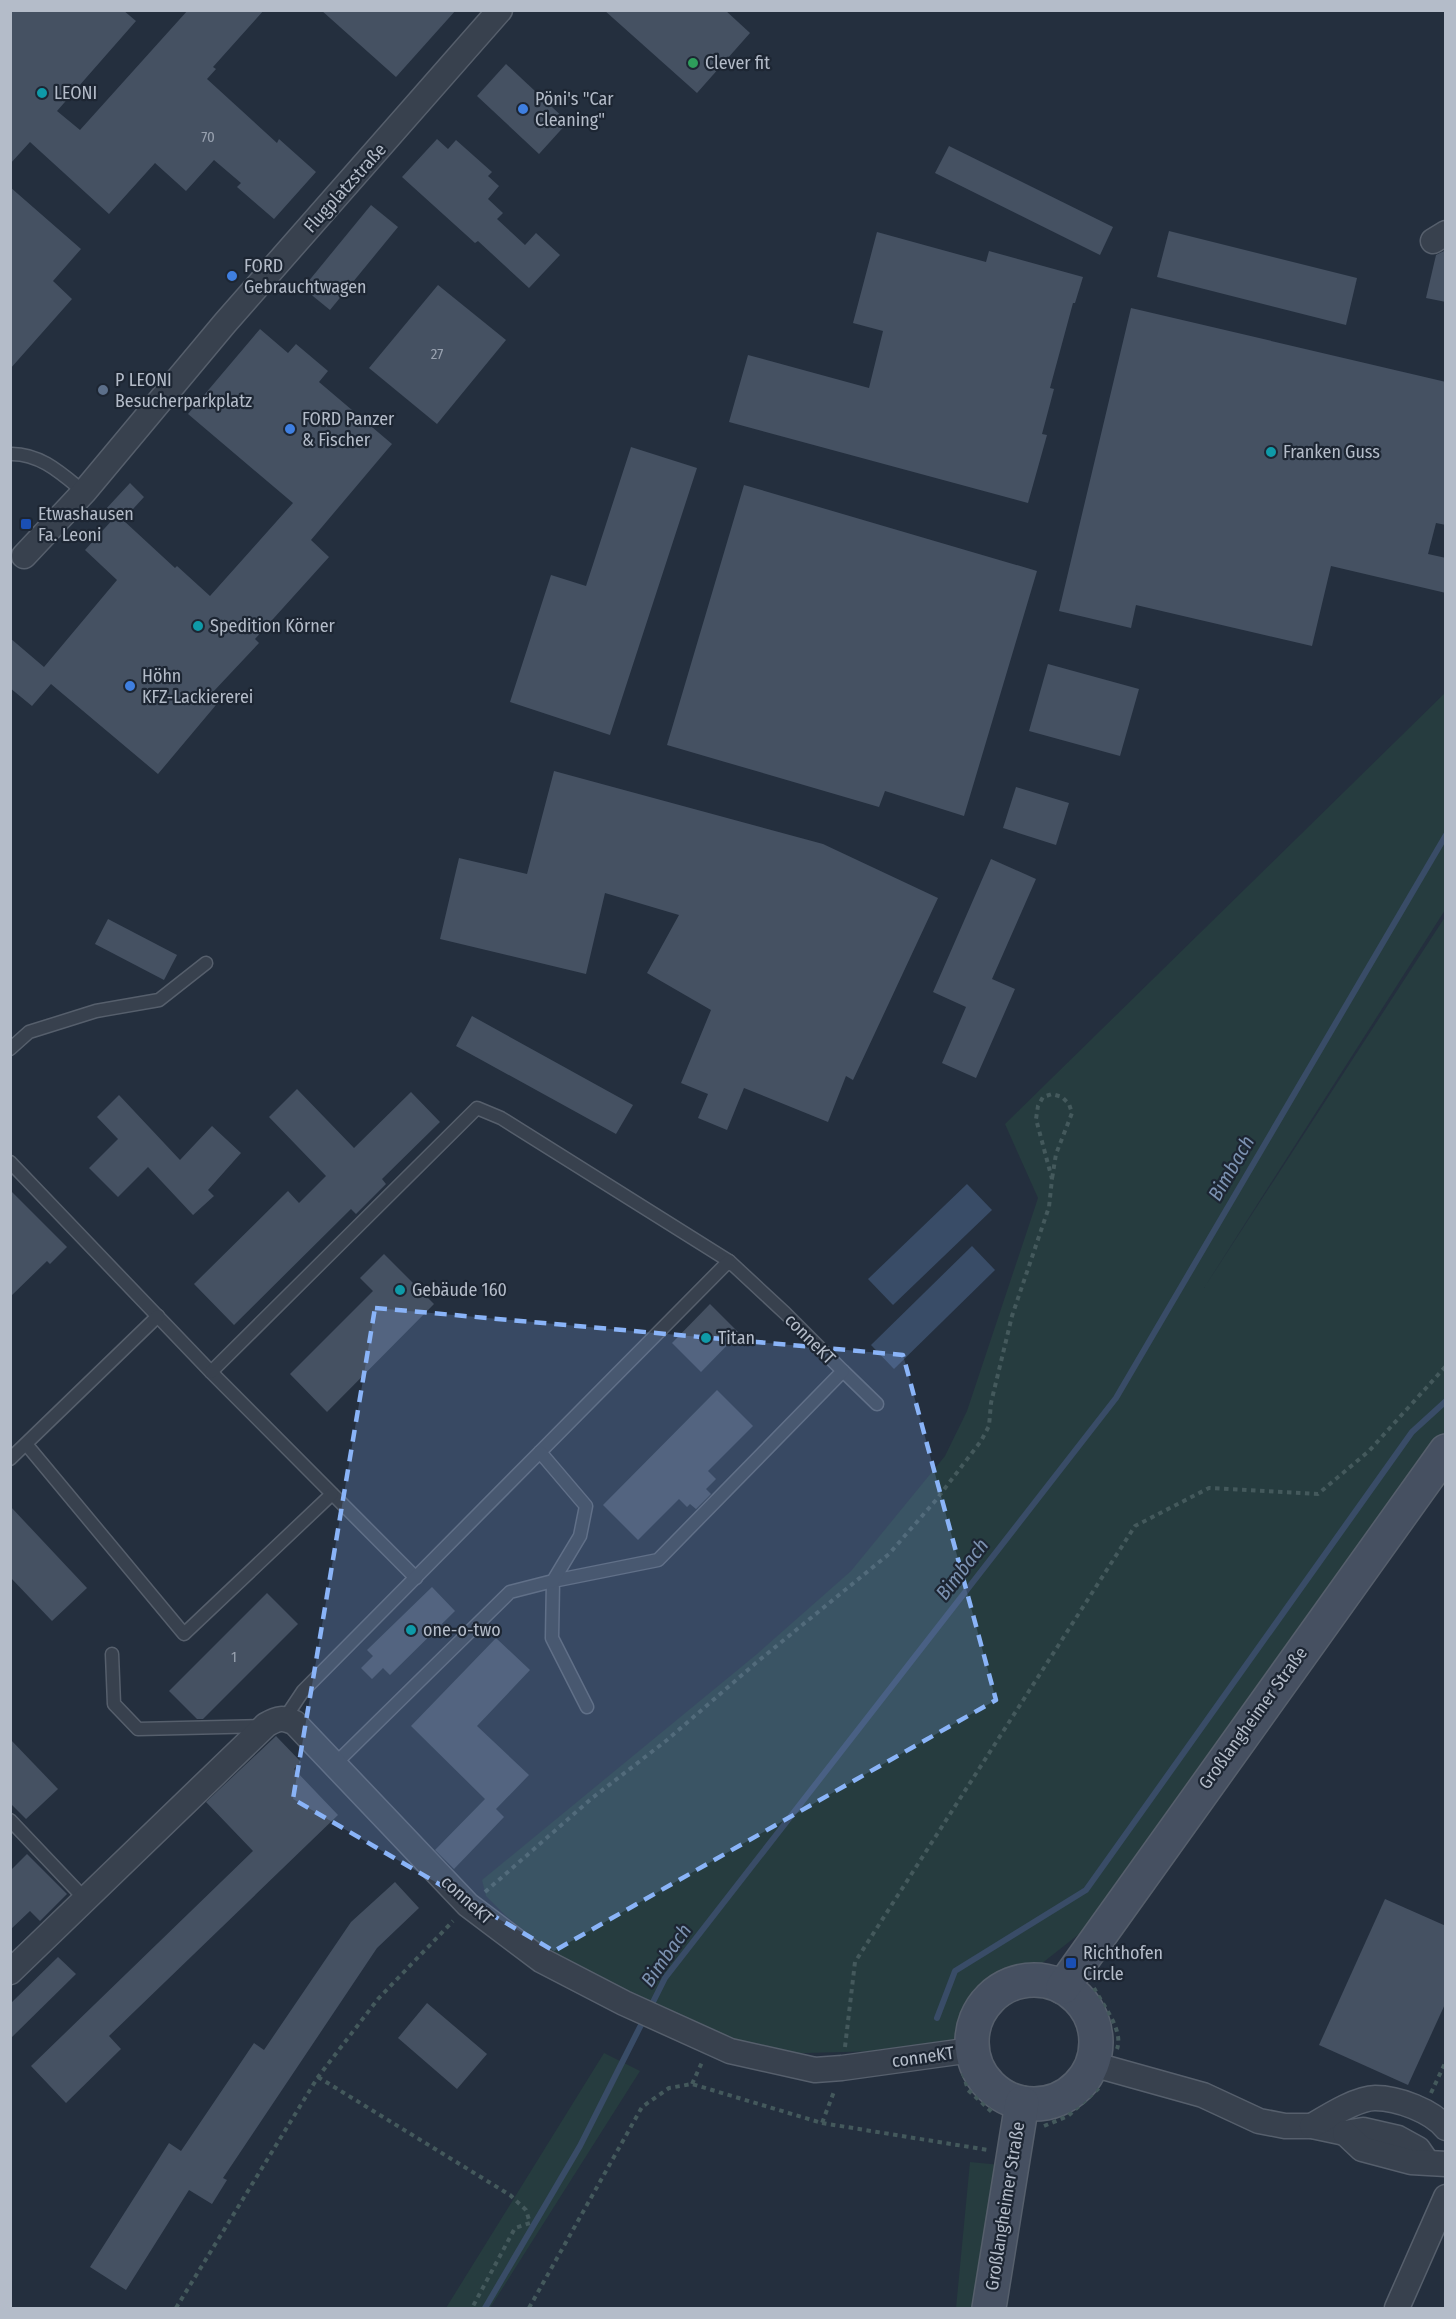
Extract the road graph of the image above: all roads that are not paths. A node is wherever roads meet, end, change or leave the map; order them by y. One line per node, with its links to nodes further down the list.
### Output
1 (500, 10): 3 (street, Flugplatzstraße)
2 (10, 454): 3 (lane)
3 (84, 492): 4 (street, Flugplatzstraße)
4 (24, 556)
5 (206, 963): 6 (lane)
6 (10, 1048)
7 (10, 1162): 9 (lane)
8 (729, 1261): 10 (lane, conneKT); 11 (lane, conneKT); 15 (lane)
9 (158, 1316): 11 (lane); 13 (lane)
10 (843, 1371): 12 (lane); 19 (lane, conneKT)
11 (211, 1372): 17 (lane)
12 (877, 1404)
13 (26, 1444): 16 (lane); 17 (lane)
14 (1446, 1451): 27 (main road, Großlangheimer Straße)
15 (540, 1452): 18 (lane); 19 (lane)
16 (10, 1459)
17 (332, 1494): 18 (lane)
18 (416, 1578): 22 (lane)
19 (553, 1581): 21 (lane); 23 (lane, conneKT)
20 (112, 1654): 22 (lane)
21 (587, 1707)
22 (275, 1722): 23 (street, conneKT); 25 (street)
23 (335, 1764): 28 (street, conneKT)
24 (10, 1820): 25 (lane)
25 (85, 1899): 26 (street)
26 (10, 1972)
27 (1063, 1987): 28 (main road); 29 (main road)
28 (967, 2050): 30 (main road)
29 (1102, 2066): 30 (main road); 31 (street)
30 (1020, 2112): 35 (main road, Großlangheimer Straße)
31 (1312, 2126): 32 (street); 33 (street)
32 (1446, 2128)
33 (1436, 2163)
34 (1446, 2197): 36 (street)
35 (989, 2308)
36 (1397, 2308)

